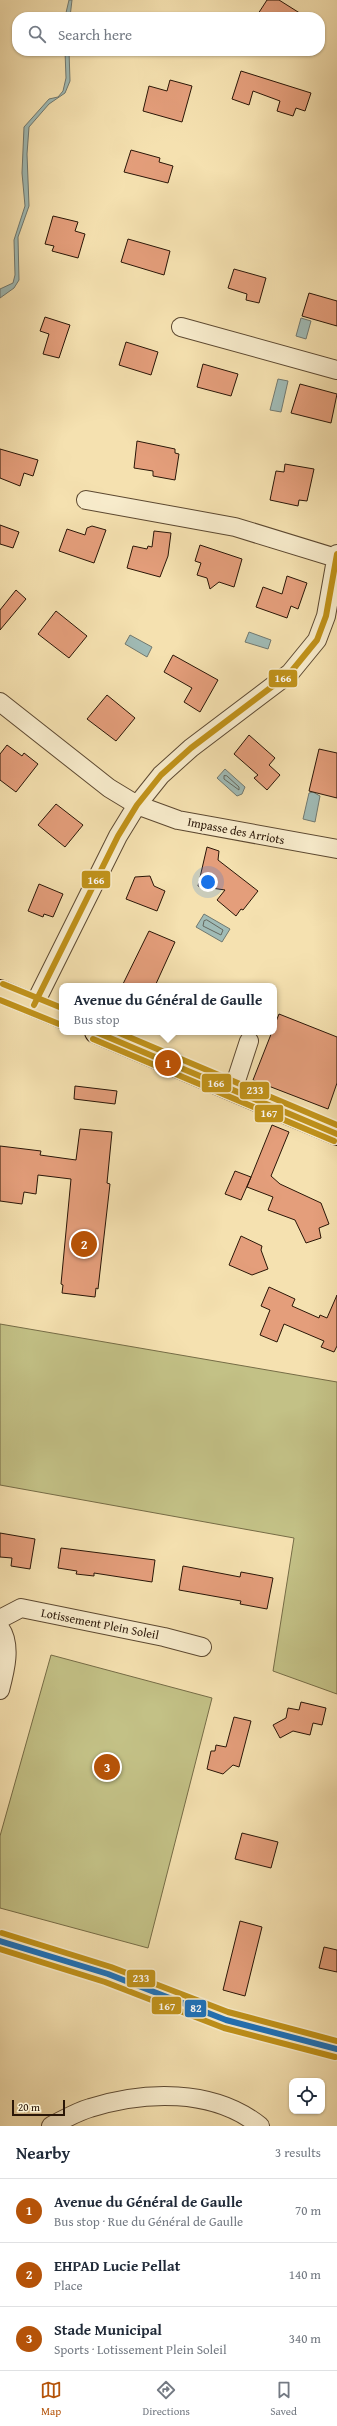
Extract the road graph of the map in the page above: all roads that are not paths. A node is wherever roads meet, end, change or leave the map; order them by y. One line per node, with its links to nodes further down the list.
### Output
1 (181, 327): 2 (street)
2 (337, 370)
3 (86, 500): 4 (street)
4 (337, 556): 6 (street)
5 (0, 702): 6 (street, Impasse des Arriots)
6 (137, 805): 7 (street, Impasse des Arriots); 9 (street)
7 (337, 849)
8 (0, 991): 9 (main road)
9 (34, 1005): 10 (main road)
10 (59, 1016)
11 (103, 1035): 13 (main road)
12 (249, 1041): 13 (street)
13 (233, 1090): 14 (main road)
14 (337, 1134)
15 (0, 1619): 17 (street, Lotissement Plein Soleil)
16 (0, 1628): 18 (street)
17 (202, 1647)
18 (0, 1690)
19 (0, 1941): 20 (street)
20 (337, 2049)
21 (51, 2126): 22 (street)
22 (260, 2126)

